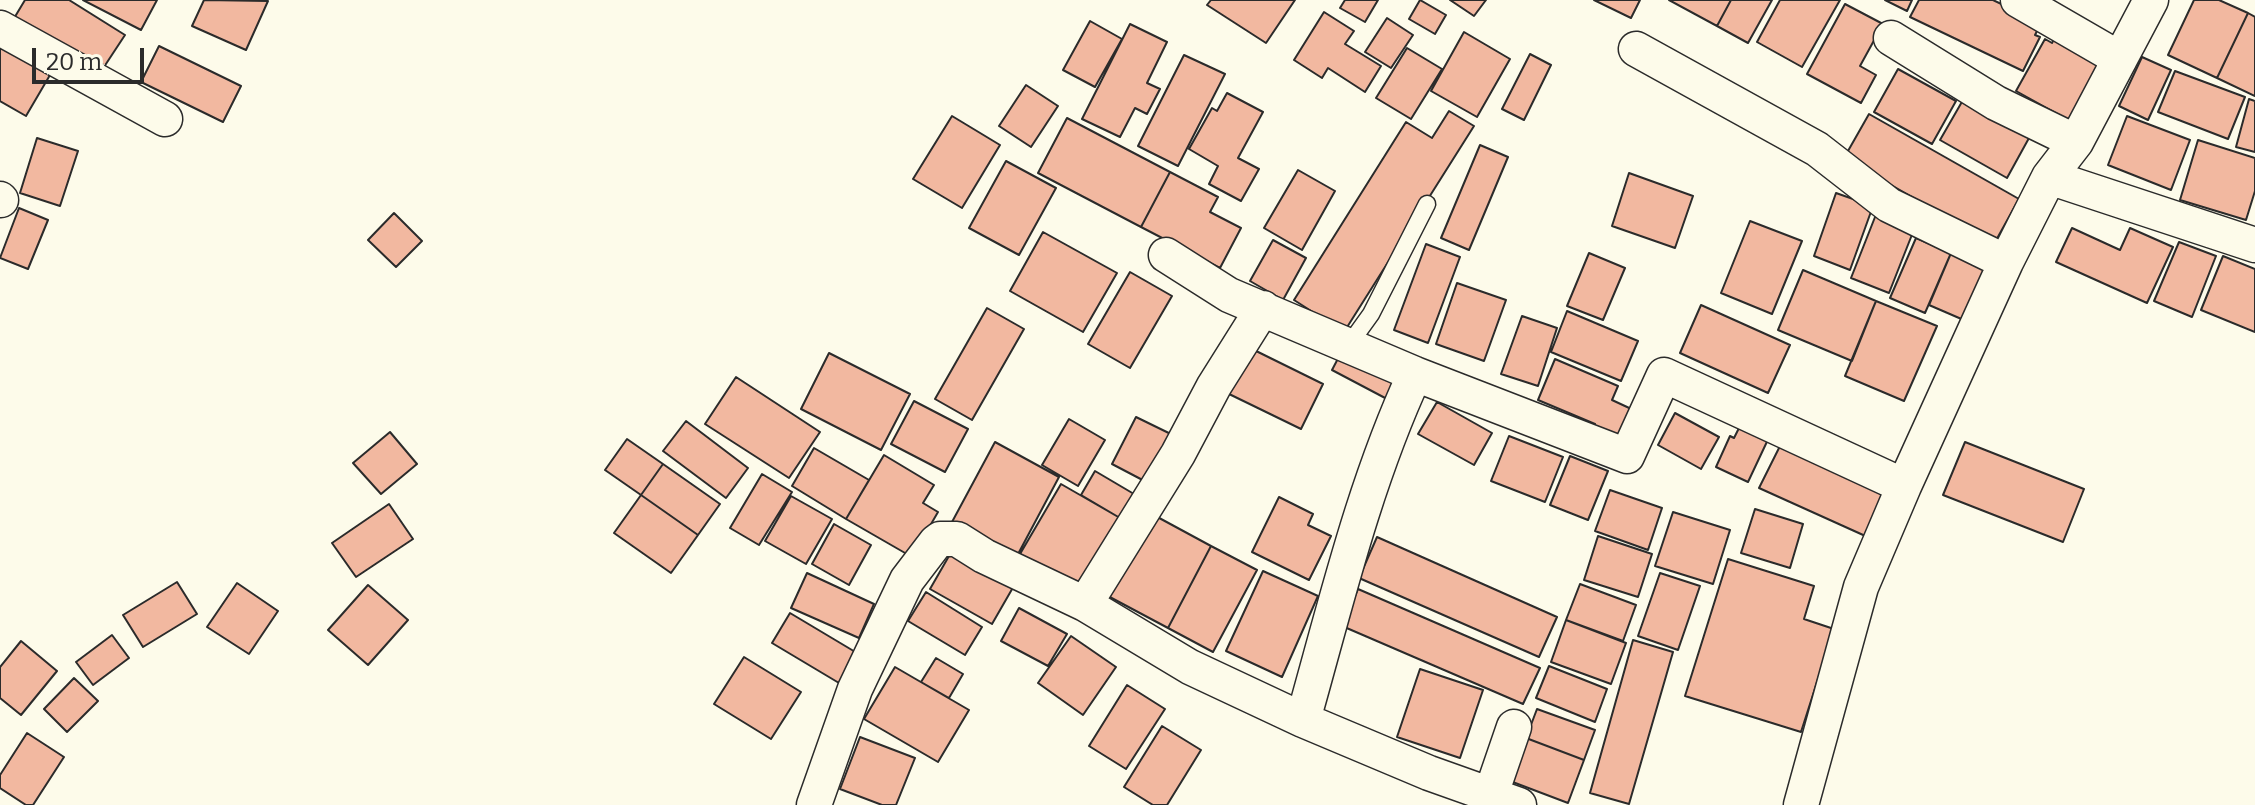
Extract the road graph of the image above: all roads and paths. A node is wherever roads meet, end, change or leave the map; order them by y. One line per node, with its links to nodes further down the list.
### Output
1 (13, 0): 4 (street)
2 (2018, 0): 7 (street)
3 (2151, 0): 7 (street)
4 (0, 26): 8 (street)
5 (1891, 38): 9 (street)
6 (1636, 49): 14 (street)
7 (2120, 59): 9 (street)
8 (165, 119)
9 (2076, 142): 10 (street)
10 (2049, 177): 12 (street); 14 (street)
11 (1427, 204): 16 (lane)
12 (2255, 245)
13 (1166, 255): 15 (street)
14 (2006, 262): 18 (street)
15 (1263, 308): 16 (street); 19 (street)
16 (1348, 346): 17 (street)
17 (1415, 374): 18 (street); 20 (street)
18 (1904, 486): 24 (street)
19 (1085, 604): 20 (street); 23 (street)
20 (1303, 720): 22 (street)
21 (1514, 727): 22 (street)
22 (1505, 799)
23 (814, 805)
24 (1801, 805)

